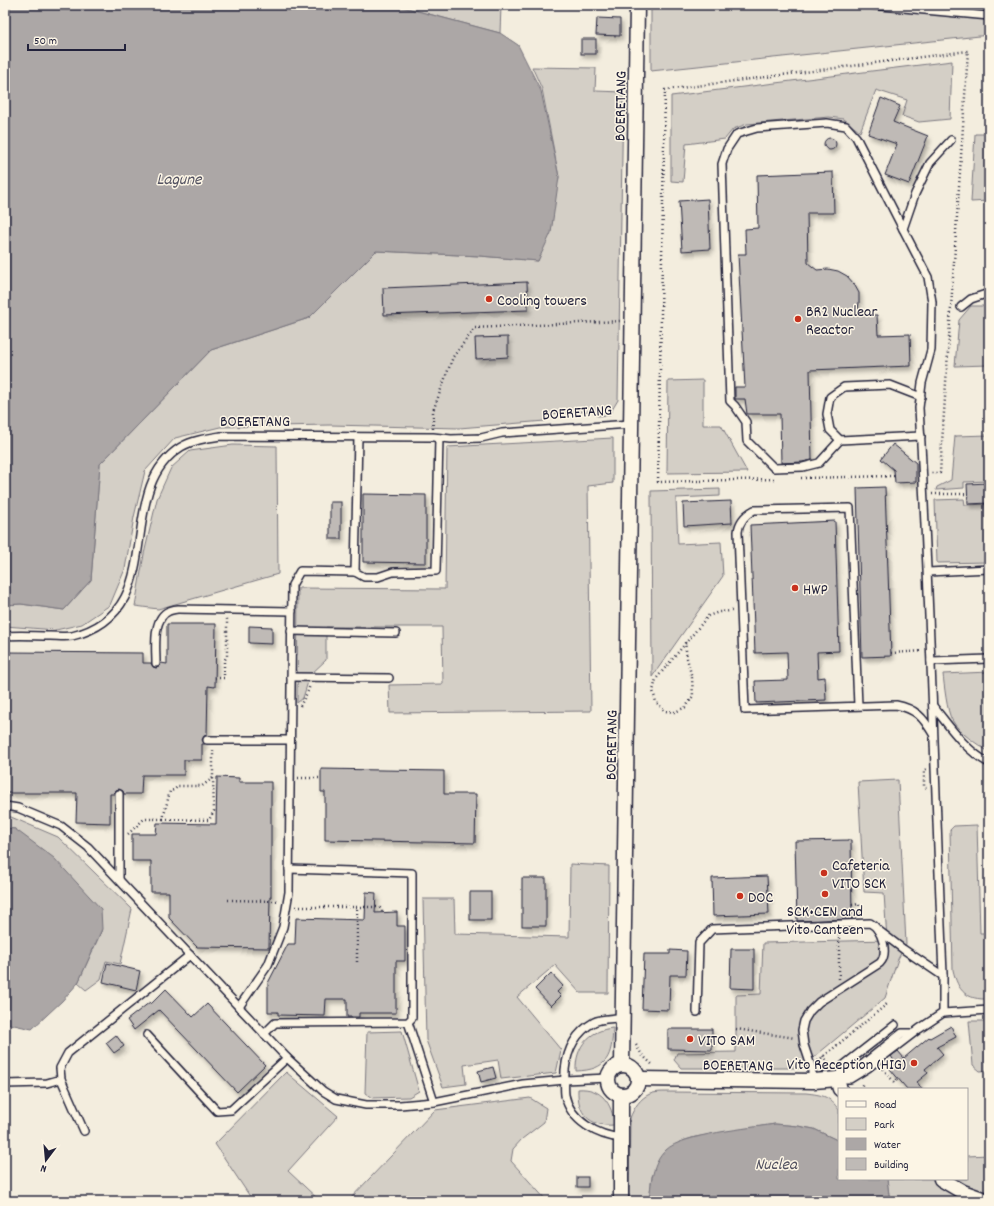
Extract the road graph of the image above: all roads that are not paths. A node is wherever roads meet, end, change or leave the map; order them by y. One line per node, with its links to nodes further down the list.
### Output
1 (637, 5): 9 (street, BOERETANG)
2 (870, 5): 3 (lane)
3 (989, 16)
4 (951, 140): 5 (lane)
5 (903, 229): 8 (lane); 13 (lane)
6 (989, 293): 7 (lane)
7 (961, 307)
8 (921, 397): 10 (lane); 13 (lane)
9 (630, 424): 12 (lane, BOERETANG); 43 (street, BOERETANG)
10 (921, 436): 13 (lane); 16 (lane)
11 (358, 437): 12 (lane, BOERETANG); 15 (lane); 20 (lane, BOERETANG)
12 (436, 438): 15 (lane)
13 (840, 440)
14 (989, 569): 16 (lane)
15 (355, 572): 17 (lane)
16 (928, 572): 22 (lane)
17 (292, 611): 18 (lane); 23 (lane)
18 (291, 631): 19 (lane); 24 (lane)
19 (396, 632)
20 (5, 636)
21 (989, 659): 22 (lane)
22 (931, 661): 27 (lane)
23 (156, 663)
24 (291, 677): 25 (lane); 30 (lane)
25 (388, 678)
26 (858, 706): 26 (lane); 28 (lane)
27 (932, 706): 28 (lane); 31 (lane)
28 (934, 736): 38 (lane)
29 (210, 740): 30 (lane)
30 (290, 740): 34 (lane)
31 (989, 763)
32 (119, 794): 35 (lane)
33 (5, 806): 35 (lane)
34 (289, 869): 39 (lane); 44 (lane)
35 (119, 879): 37 (lane)
36 (878, 929): 38 (lane); 41 (lane); 54 (lane)
37 (190, 955): 39 (lane); 51 (lane)
38 (943, 976): 42 (lane)
39 (239, 1007): 46 (lane)
40 (989, 1010): 42 (lane)
41 (697, 1012)
42 (943, 1013): 56 (lane, BOERETANG)
43 (624, 1017): 49 (street, BOERETANG); 52 (lane)
44 (408, 1022): 46 (lane); 58 (lane)
45 (896, 1025): 56 (lane)
46 (264, 1034): 48 (lane)
47 (147, 1035): 48 (lane)
48 (287, 1058): 58 (lane)
49 (622, 1065): 50 (street); 53 (street)
50 (608, 1078): 52 (lane); 57 (street)
51 (61, 1079): 55 (lane); 59 (lane)
52 (565, 1080): 58 (lane); 60 (lane)
53 (638, 1080): 54 (street, BOERETANG); 57 (street)
54 (812, 1081): 56 (street, BOERETANG)
55 (5, 1084)
56 (839, 1084)
57 (622, 1095): 60 (street)
58 (434, 1102)
59 (84, 1131)
60 (622, 1138): 62 (street)
61 (943, 1180): 63 (street)
62 (621, 1201)
63 (988, 1201)

